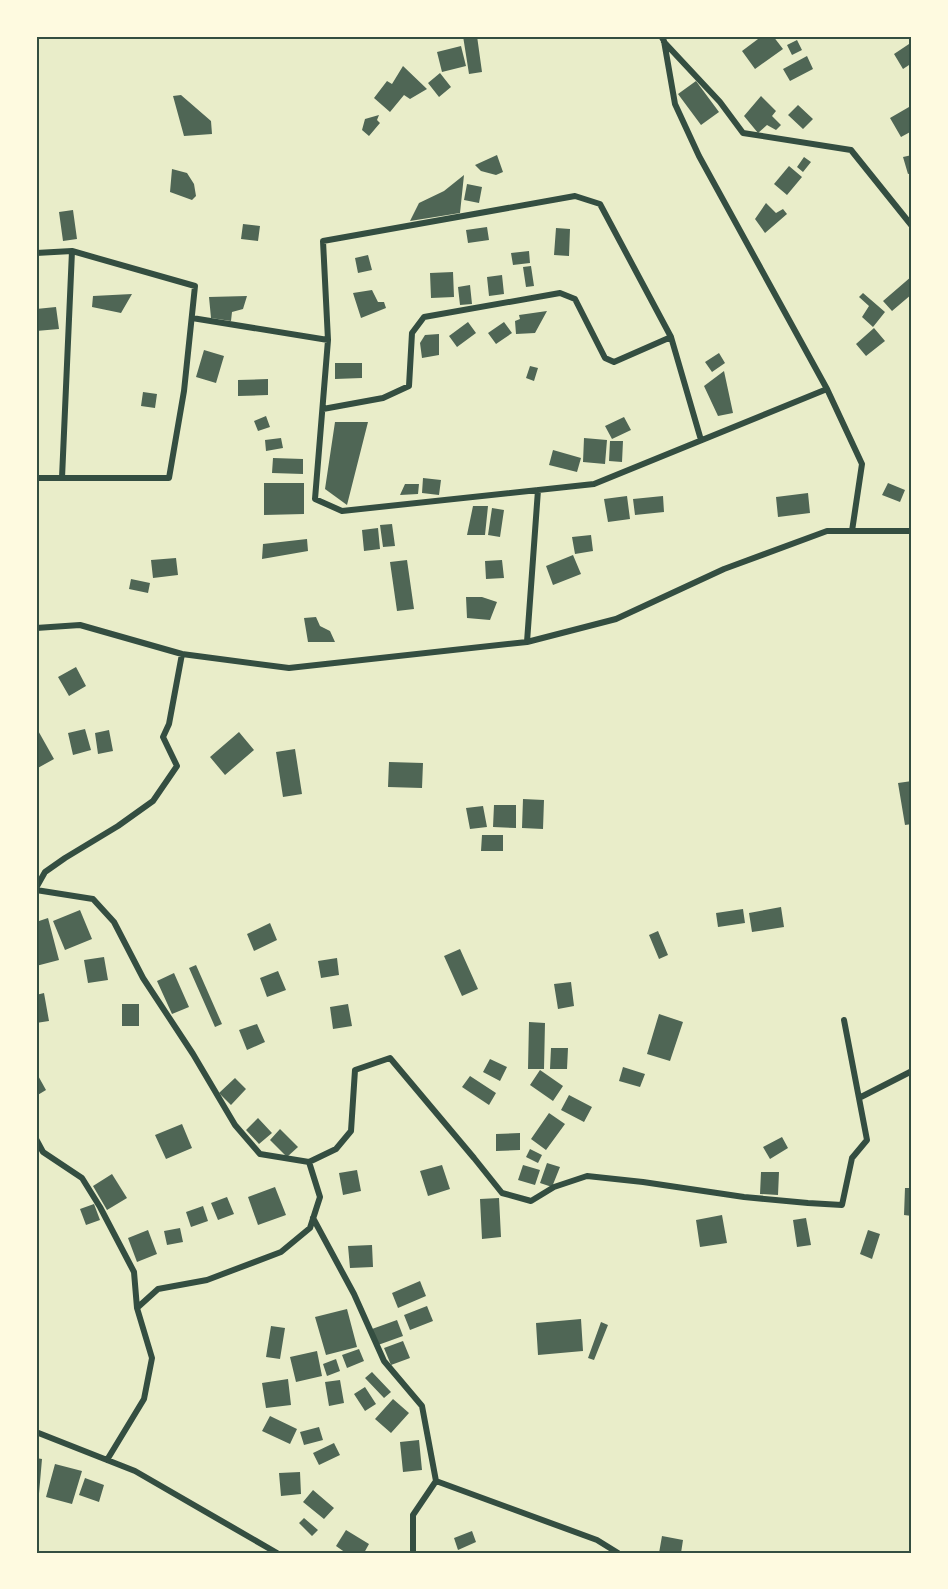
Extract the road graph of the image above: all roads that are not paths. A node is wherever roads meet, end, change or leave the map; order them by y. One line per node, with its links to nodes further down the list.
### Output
1 (662, 39): 2 (street); 8 (street)
2 (912, 226)
3 (72, 251): 4 (street); 5 (street); 12 (street)
4 (36, 254)
5 (192, 318): 7 (street); 12 (street)
6 (671, 337): 7 (street); 9 (street); 10 (street)
7 (328, 340): 9 (street)
8 (827, 389): 10 (street); 14 (street)
9 (322, 409): 13 (street)
10 (701, 440): 13 (street)
11 (36, 478): 12 (street)
12 (62, 478)
13 (538, 490): 17 (street)
14 (852, 531): 15 (street); 17 (street)
15 (912, 531)
16 (36, 628): 18 (street)
17 (527, 642): 18 (street)
18 (182, 654): 19 (street)
19 (36, 889): 24 (street)
20 (844, 1020): 22 (street)
21 (912, 1071): 22 (street)
22 (859, 1098): 24 (street)
23 (36, 1139): 26 (street)
24 (309, 1162): 25 (street)
25 (313, 1218): 26 (street); 29 (street)
26 (137, 1308): 28 (street)
27 (36, 1432): 28 (street)
28 (107, 1460): 30 (street)
29 (436, 1481): 31 (street); 32 (street)
30 (277, 1553)
31 (412, 1553)
32 (618, 1553)

